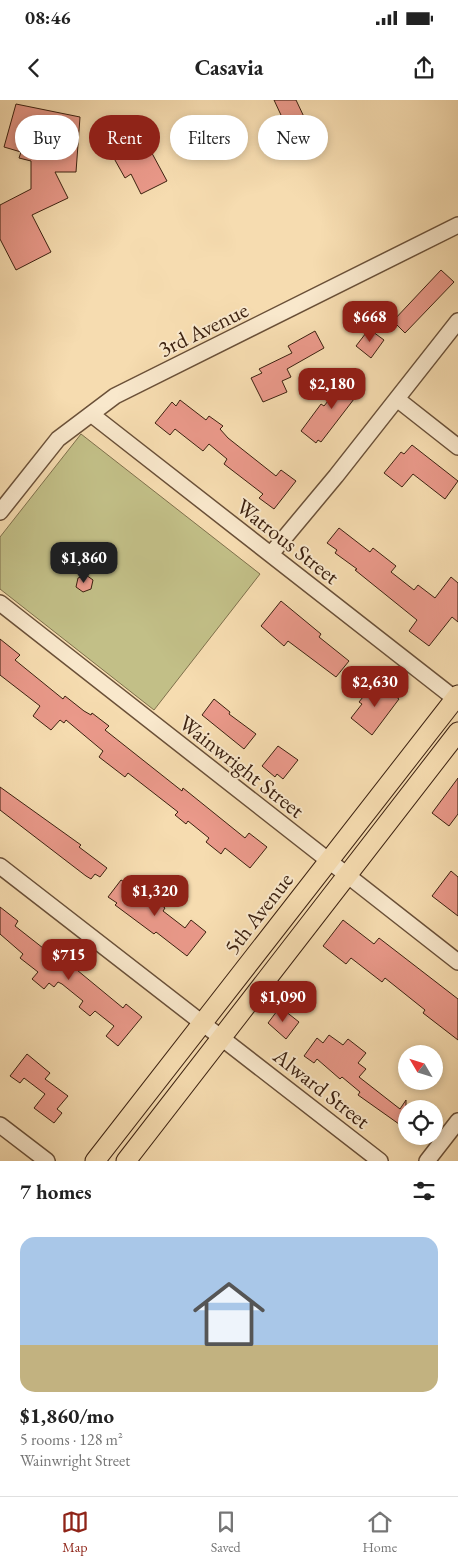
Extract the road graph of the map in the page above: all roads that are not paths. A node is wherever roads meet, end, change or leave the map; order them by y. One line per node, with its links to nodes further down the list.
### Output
1 (458, 225): 4 (street, 3rd Avenue)
2 (458, 321): 3 (street)
3 (397, 399): 5 (street); 7 (street)
4 (91, 414): 6 (street, 3rd Avenue); 7 (street, Watrous Street)
5 (458, 447)
6 (0, 512)
7 (271, 554): 9 (street, Watrous Street)
8 (0, 603): 11 (street, Wainwright Street)
9 (457, 698): 11 (main road, 5th Avenue)
10 (458, 732): 13 (main road, 5th Avenue)
11 (328, 861): 13 (street, Wainwright Street); 15 (main road, 5th Avenue)
12 (0, 866): 15 (street, Alward Street)
13 (346, 875): 14 (street, Wainwright Street); 16 (main road, 5th Avenue)
14 (458, 962)
15 (202, 1022): 16 (street, Alward Street); 20 (main road, 5th Avenue)
16 (222, 1037): 21 (main road, 5th Avenue); 22 (street, Alward Street)
17 (458, 1121): 23 (street)
18 (0, 1125): 19 (street)
19 (47, 1161)
20 (95, 1161)
21 (126, 1161)
22 (380, 1161)
23 (427, 1161)

